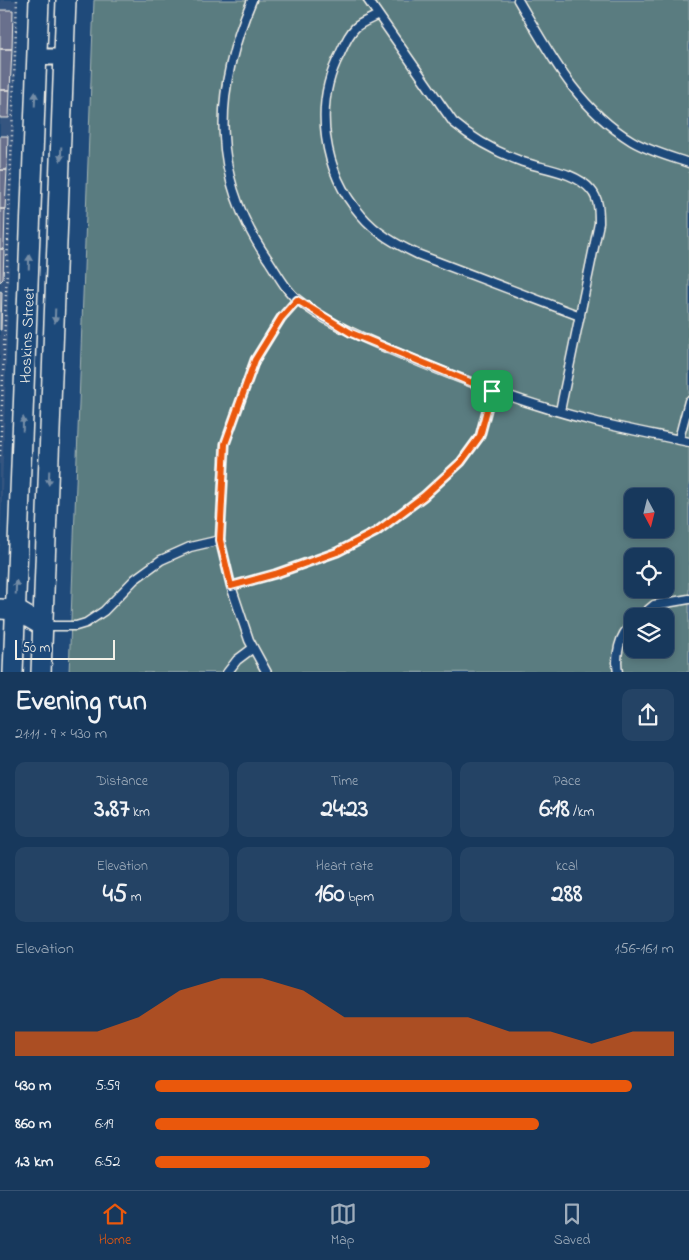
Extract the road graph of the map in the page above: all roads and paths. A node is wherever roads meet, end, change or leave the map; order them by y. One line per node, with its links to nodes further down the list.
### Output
1 (17, 0): 18 (path)
2 (39, 0): 8 (street, Hoskins Street)
3 (66, 0): 9 (street, Hoskins Street)
4 (252, 0): 11 (lane)
5 (368, 0): 7 (lane)
6 (518, 0): 10 (lane)
7 (378, 15): 12 (lane); 12 (lane)
8 (37, 57): 9 (street); 23 (street, Hoskins Street, one-way to 8)
9 (64, 57): 24 (street, Hoskins Street, one-way to 24)
10 (689, 163)
11 (297, 300): 13 (lane); 19 (lane)
12 (580, 316): 15 (lane)
13 (492, 391): 15 (lane); 20 (lane)
14 (689, 401): 16 (lane)
15 (560, 411): 16 (lane)
16 (679, 440): 17 (lane)
17 (689, 442)
18 (0, 456)
19 (220, 540): 20 (lane); 24 (lane)
20 (231, 586): 27 (lane)
21 (689, 599): 22 (lane)
22 (650, 608)
23 (8, 610): 24 (street); 26 (street, Hoskins Street)
24 (43, 626): 26 (street); 29 (street, Hoskins Street)
25 (624, 630): 32 (lane)
26 (7, 635): 28 (street, Hoskins Street)
27 (253, 648): 30 (lane); 31 (lane)
28 (13, 672)
29 (41, 672)
30 (227, 672)
31 (267, 672)
32 (618, 672)

